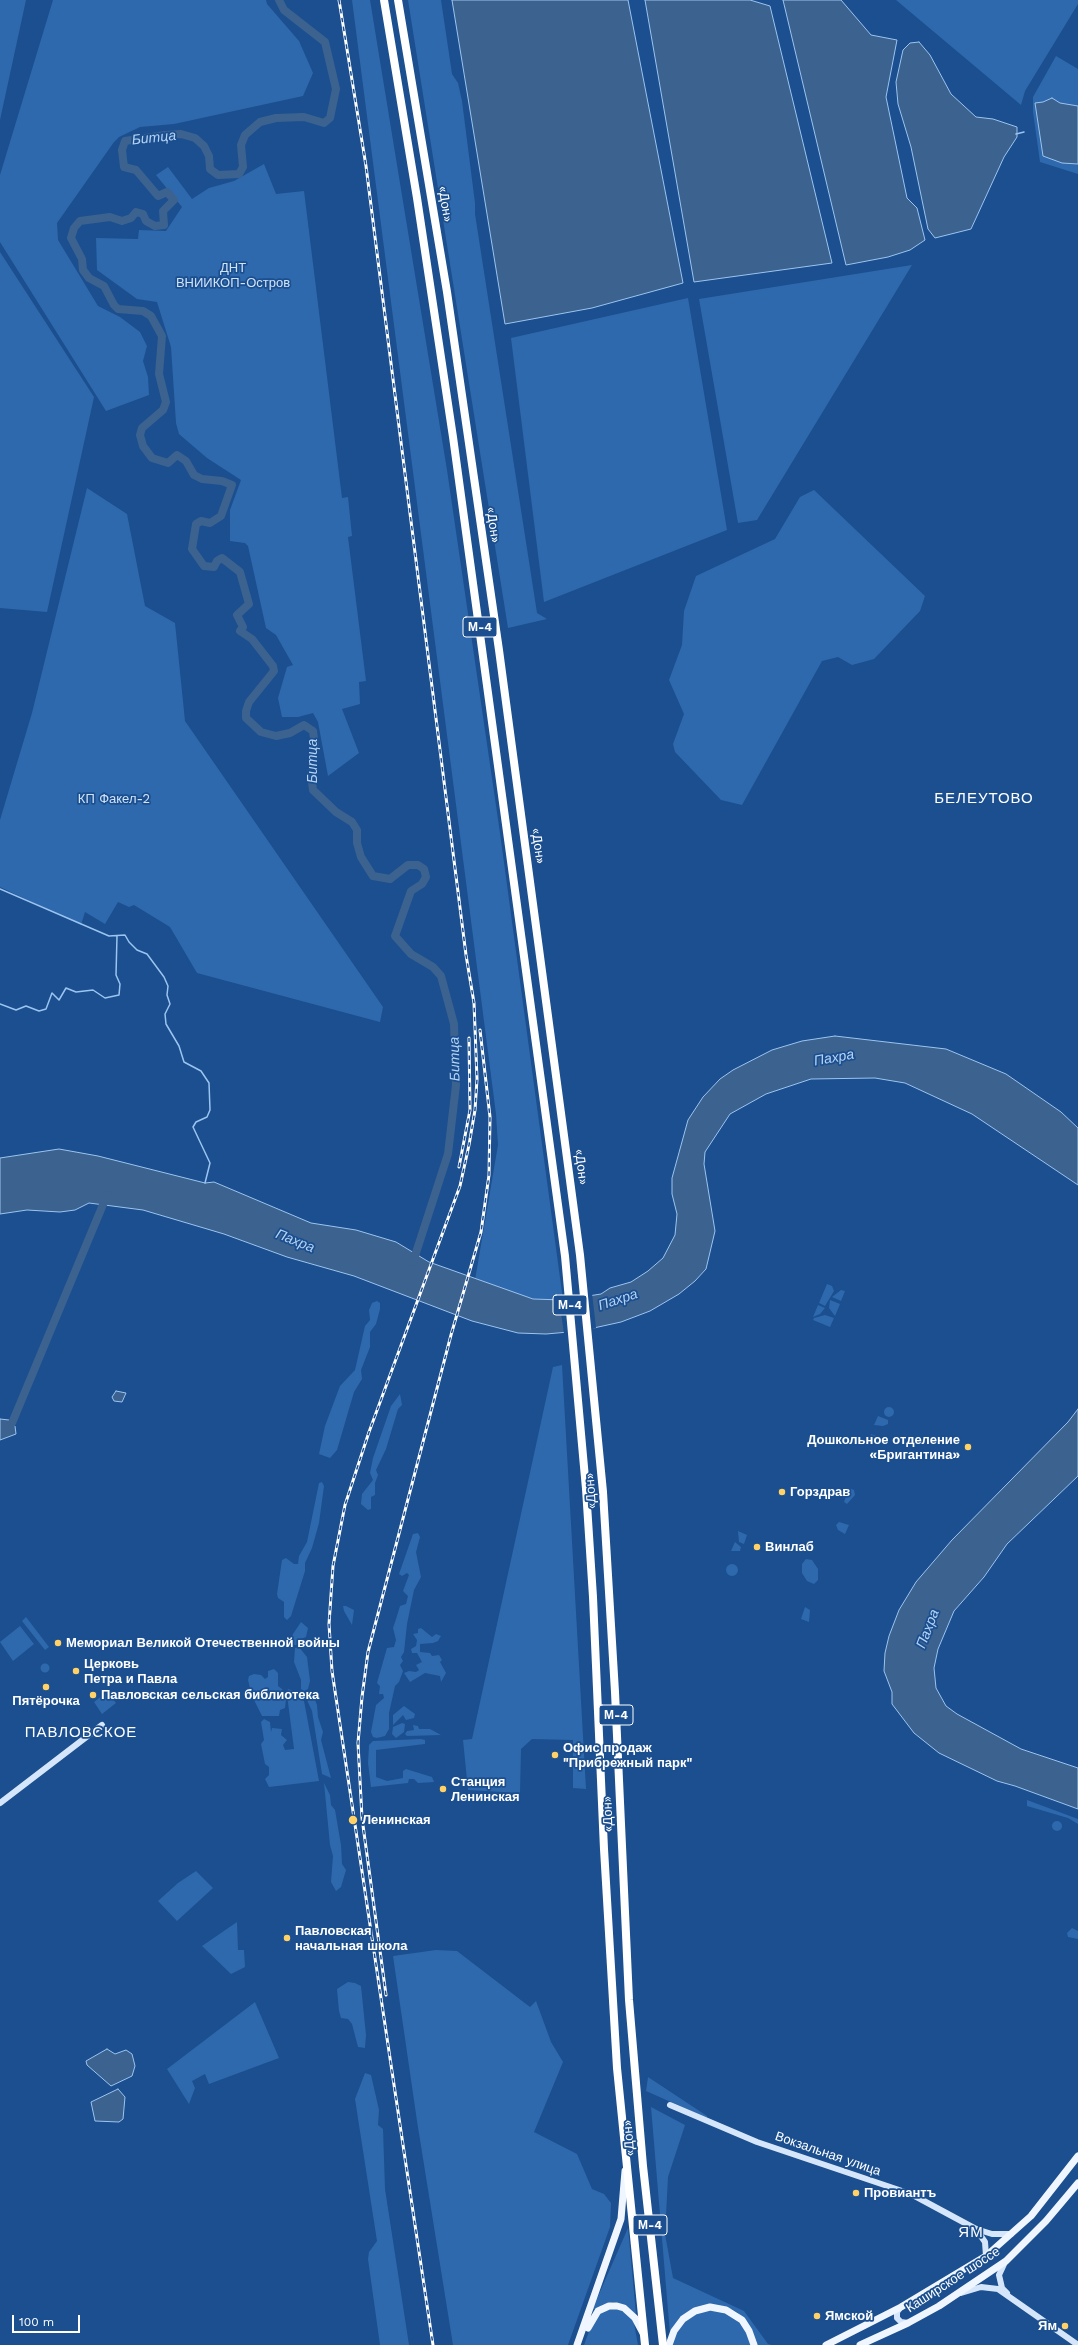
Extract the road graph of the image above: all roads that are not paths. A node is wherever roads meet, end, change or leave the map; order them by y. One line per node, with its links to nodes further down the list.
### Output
1 (384, 0): 7 (highway, «Дон» / М-4)
2 (398, 0): 23 (highway, «Дон» / М-4)
3 (102, 1725): 4 (street)
4 (0, 1803)
5 (670, 2106): 11 (street, Вокзальная улица)
6 (1078, 2156): 9 (main road, Каширское шоссе)
7 (625, 2165): 19 (highway, «Дон» / М-4); 20 (main road)
8 (1078, 2167): 9 (street)
9 (1068, 2169): 12 (main road, Каширское шоссе)
10 (1078, 2183): 14 (main road, Каширское шоссе)
11 (976, 2229): 12 (street, Вокзальная улица); 13 (street)
12 (1011, 2234): 13 (main road, Каширское шоссе)
13 (986, 2256): 17 (main road, Каширское шоссе)
14 (1006, 2261): 15 (main road, Каширское шоссе); 16 (street)
15 (953, 2297): 16 (street); 18 (main road, Каширское шоссе)
16 (1014, 2300): 28 (street)
17 (901, 2307): 18 (street); 26 (main road, Каширское шоссе)
18 (908, 2323): 27 (main road, Каширское шоссе)
19 (644, 2334): 21 (main road); 22 (highway, «Дон» / М-4)
20 (577, 2345)
21 (581, 2345)
22 (645, 2345)
23 (663, 2345)
24 (669, 2345): 25 (main road)
25 (754, 2345)
26 (826, 2345)
27 (860, 2345)
28 (1078, 2345)

